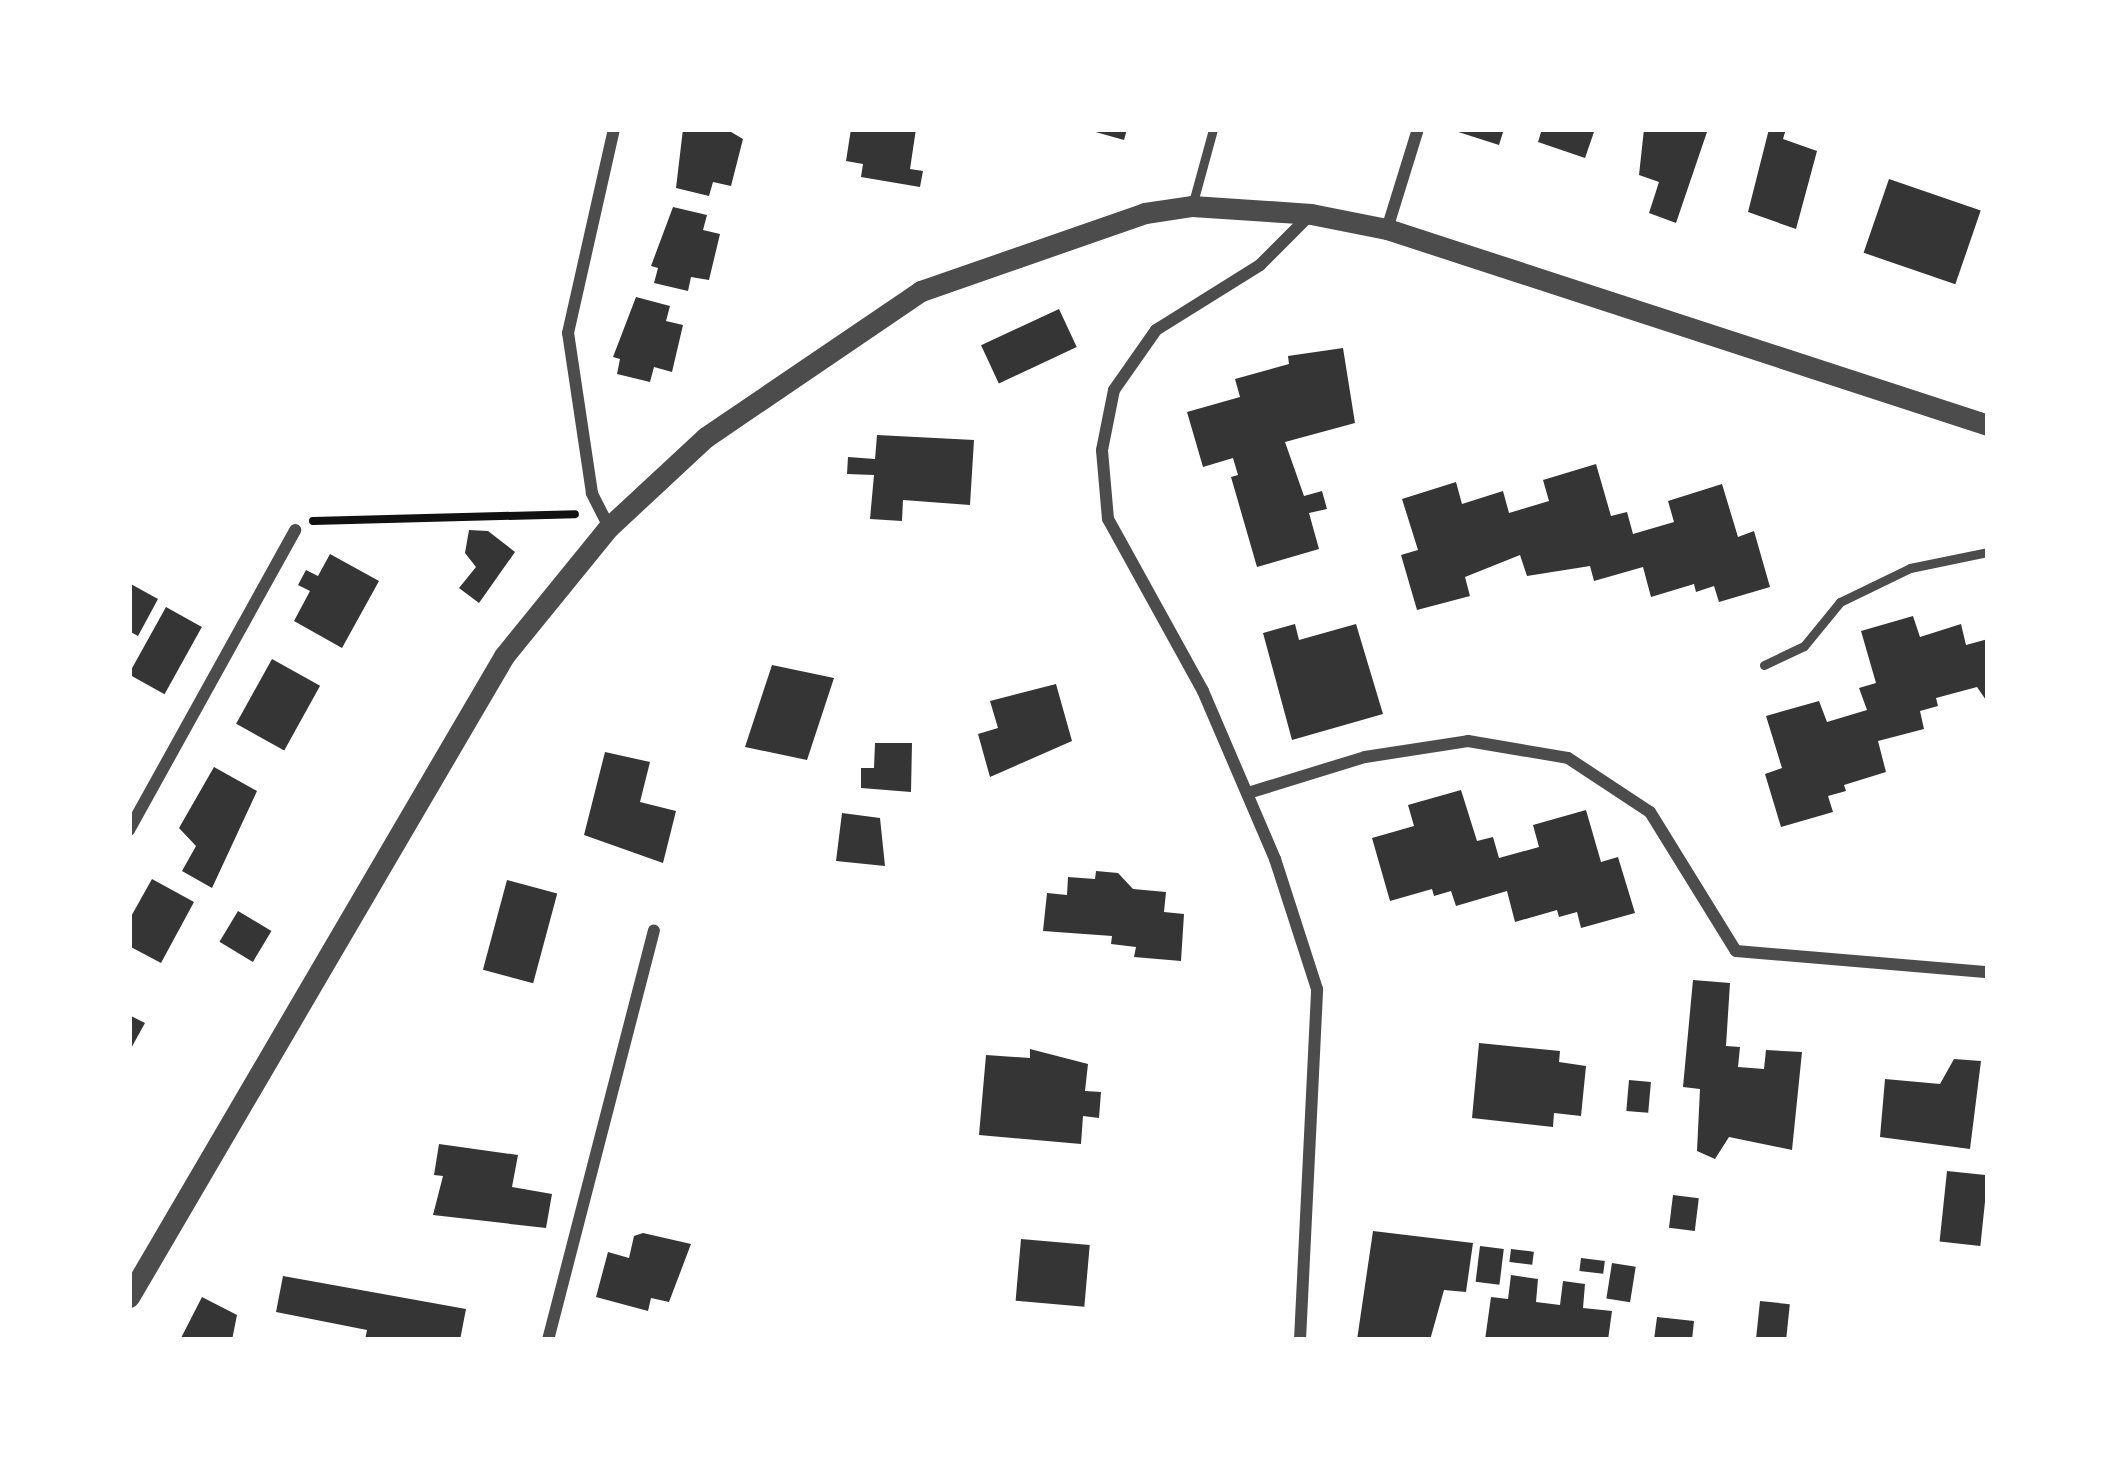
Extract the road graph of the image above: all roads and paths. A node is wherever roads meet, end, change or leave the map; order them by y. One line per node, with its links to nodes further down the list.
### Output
1 (614, 129): 9 (street)
2 (1213, 129): 4 (lane)
3 (1418, 129): 6 (street)
4 (1192, 206): 5 (street); 9 (street)
5 (1311, 214): 6 (street); 13 (street)
6 (1387, 229): 7 (street)
7 (1988, 425)
8 (575, 514): 10 (path)
9 (610, 527): 17 (street)
10 (295, 530): 14 (street)
11 (1988, 552): 12 (lane)
12 (1764, 665)
13 (1248, 793): 16 (street); 19 (street)
14 (129, 830)
15 (655, 930): 18 (street)
16 (1988, 972)
17 (129, 1297)
18 (548, 1340)
19 (1300, 1340)

